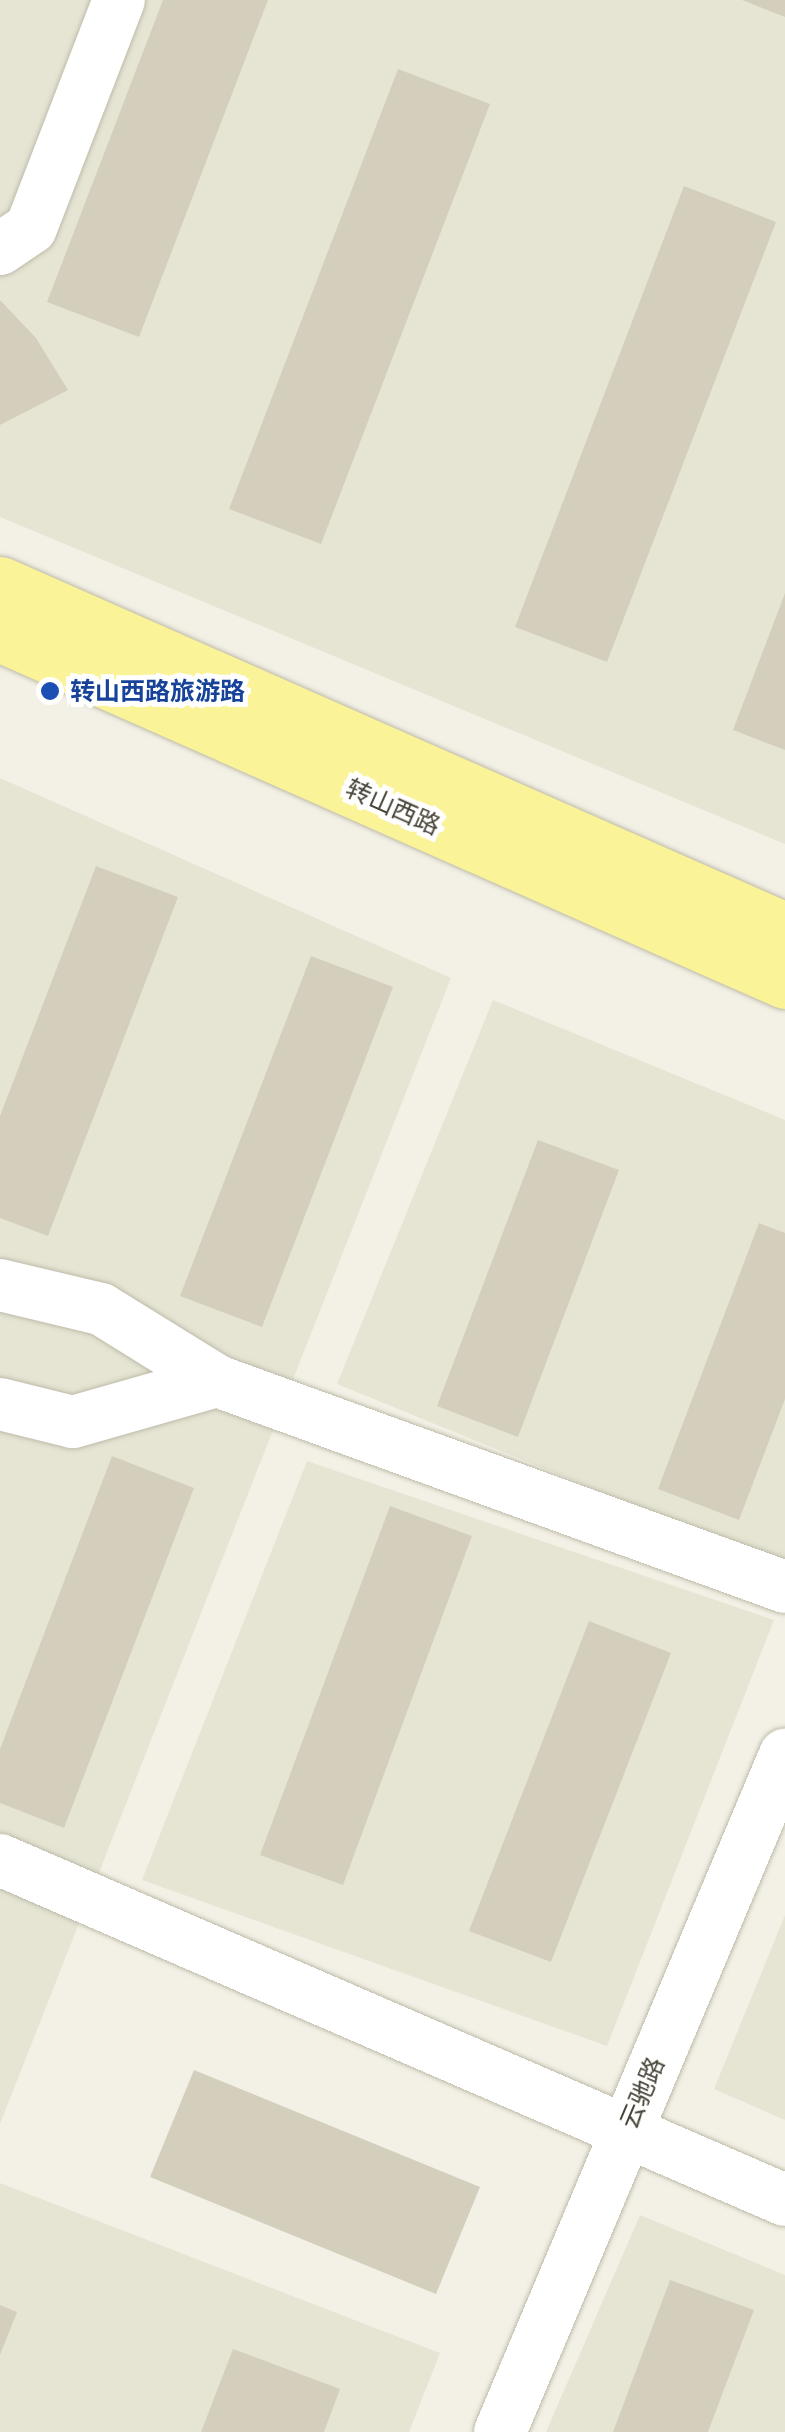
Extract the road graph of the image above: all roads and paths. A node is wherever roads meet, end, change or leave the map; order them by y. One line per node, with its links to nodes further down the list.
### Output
1 (119, 0): 2 (street)
2 (0, 249)
3 (0, 584): 5 (main road, 转山西路)
4 (0, 634): 6 (main road, 转山西路)
5 (785, 930)
6 (785, 982)
7 (0, 1285): 8 (street)
8 (218, 1380): 9 (street); 10 (street)
9 (0, 1404)
10 (785, 1588)
11 (785, 1755): 13 (street, 云驰路)
12 (0, 1860): 13 (street)
13 (626, 2132): 14 (street); 15 (street, 云驰路)
14 (785, 2200)
15 (500, 2432)

